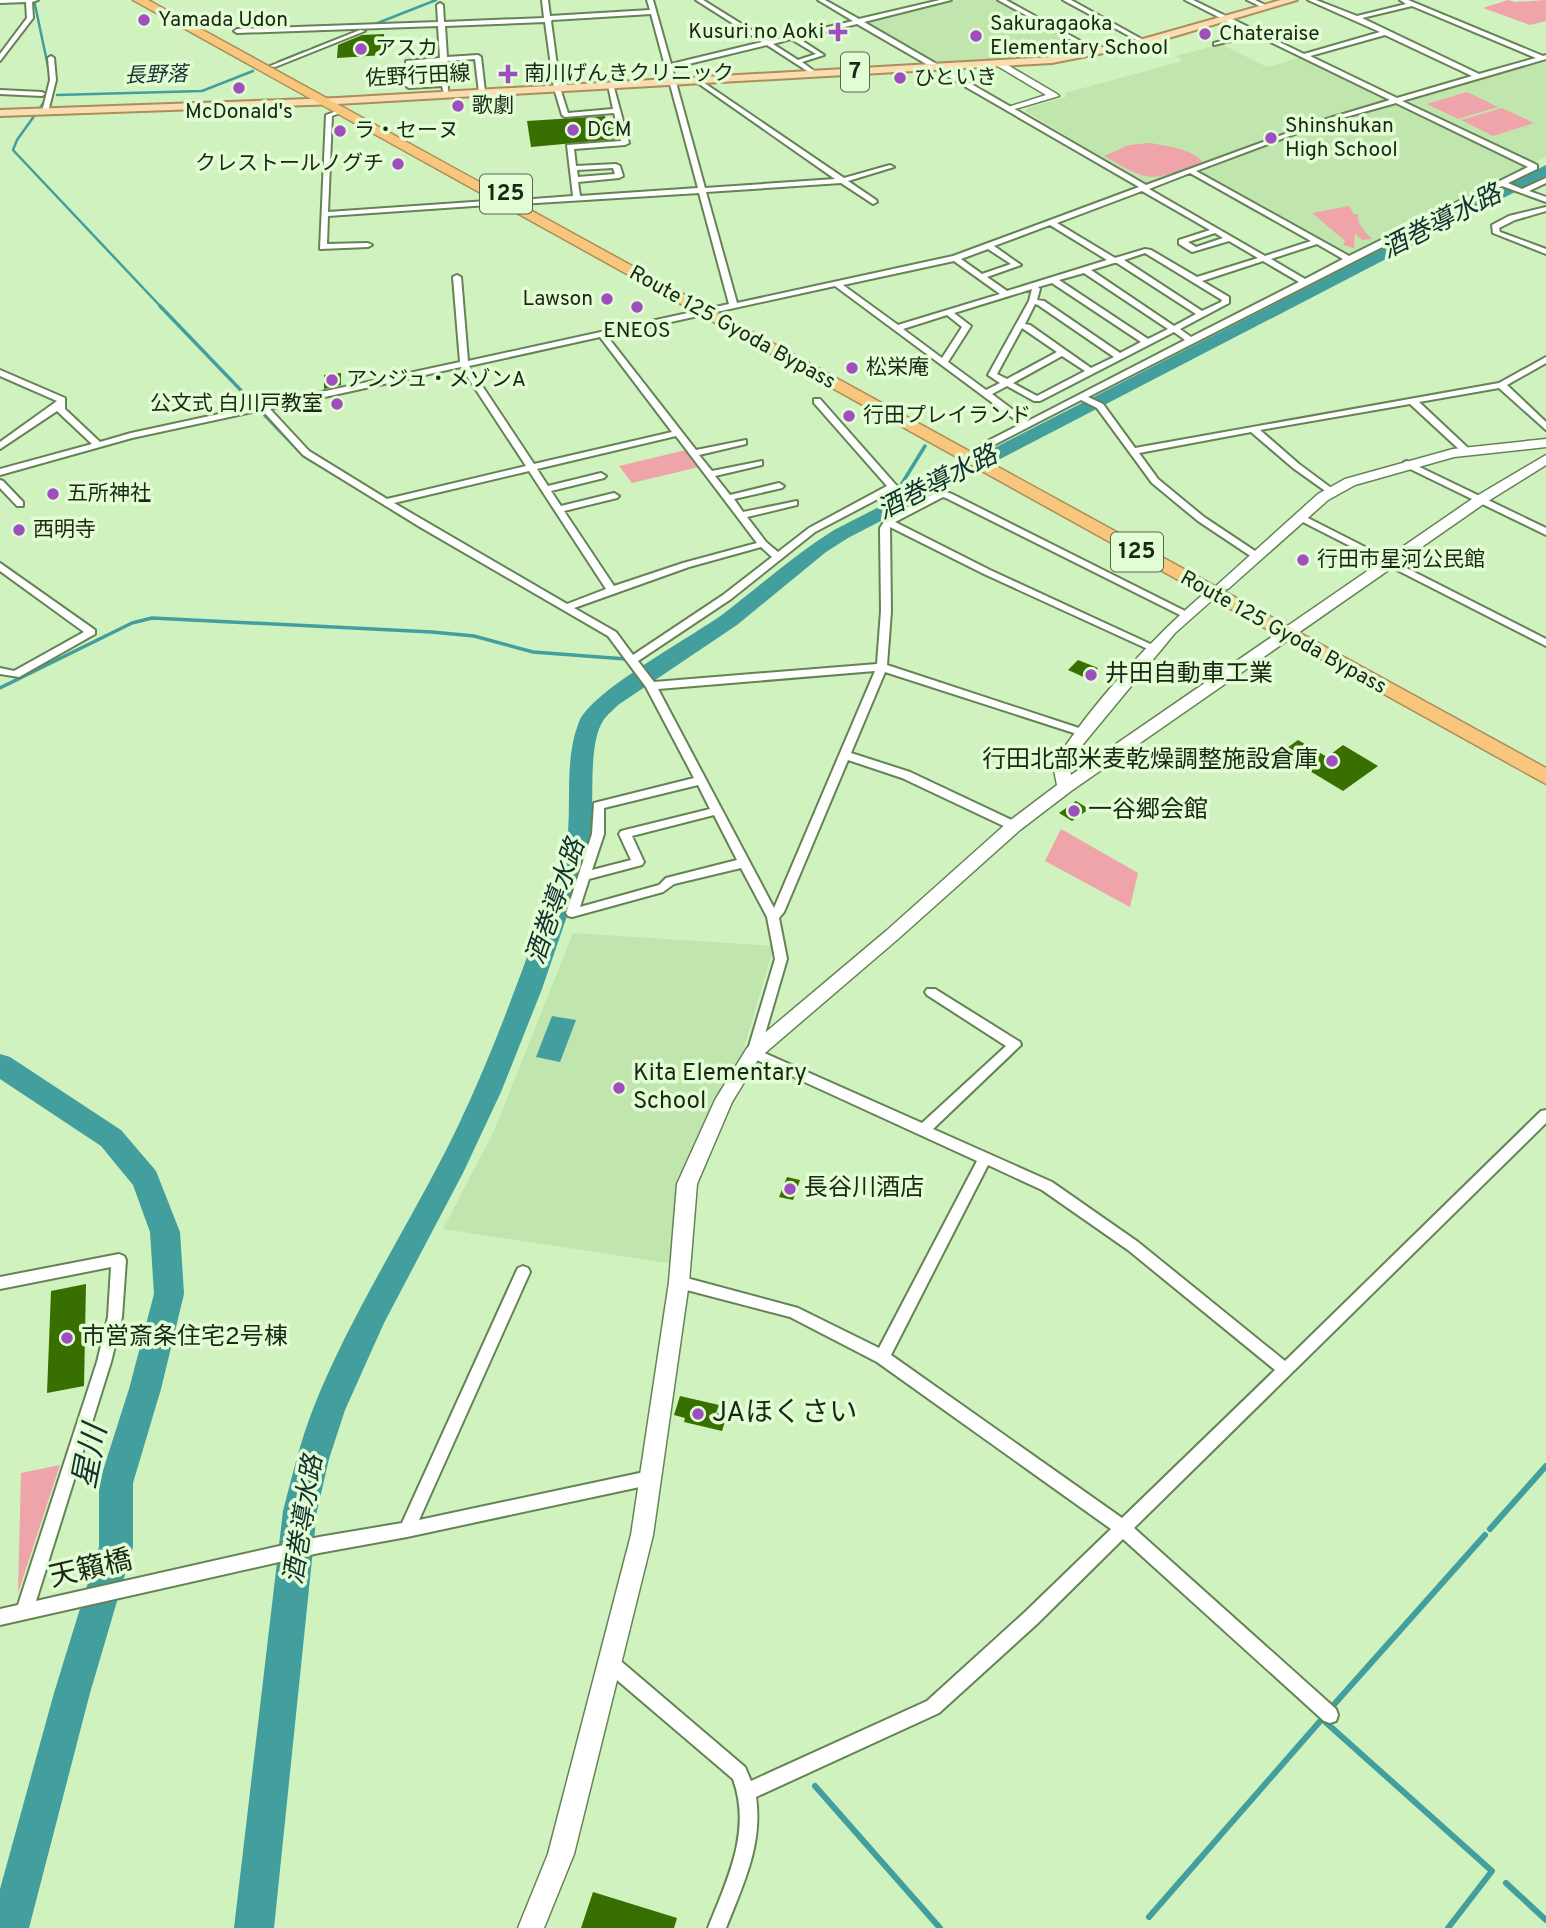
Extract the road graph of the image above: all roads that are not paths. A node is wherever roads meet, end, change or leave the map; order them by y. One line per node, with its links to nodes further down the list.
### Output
1 (33, 0): 16 (street); 38 (street)
2 (139, 0): 56 (highway, Route 125 Gyoda Bypass / 125)
3 (151, 0): 42 (highway, Route 125 Gyoda Bypass / 125)
4 (545, 0): 22 (street)
5 (650, 0): 20 (street)
6 (699, 0): 32 (street)
7 (821, 0): 24 (street)
8 (948, 0): 24 (street)
9 (1001, 0): 34 (street)
10 (1066, 0): 31 (street)
11 (1188, 0): 23 (street)
12 (1250, 0): 19 (street)
13 (1292, 0): 19 (main road, 佐野行田線 / 7)
14 (1311, 0): 21 (street)
15 (1404, 0): 17 (street)
16 (0, 1)
17 (1412, 4): 21 (street); 37 (street)
18 (440, 5): 25 (street)
19 (1266, 7): 23 (main road, 佐野行田線 / 7)
20 (653, 12): 22 (street); 43 (street)
21 (1356, 18): 29 (street)
22 (549, 19): 25 (street); 50 (street)
23 (1226, 19): 28 (street); 31 (main road, 佐野行田線 / 7)
24 (857, 21): 30 (street); 44 (street)
25 (442, 24): 26 (street); 39 (street)
26 (372, 27): 27 (street); 42 (street)
27 (237, 31)
28 (1256, 33): 33 (street); 35 (street)
29 (1384, 33): 35 (street); 46 (street)
30 (792, 37): 32 (street); 40 (street)
31 (1144, 42): 34 (main road, 佐野行田線 / 7)
32 (768, 43): 40 (street); 43 (street)
33 (1216, 44)
34 (1099, 53): 41 (main road, 佐野行田線 / 7)
35 (1303, 56): 55 (street)
36 (51, 58): 60 (street)
37 (1545, 58): 46 (street)
38 (0, 59)
39 (444, 59): 51 (street); 51 (street); 53 (street)
40 (796, 62): 45 (street)
41 (999, 63): 44 (main road, 佐野行田線 / 7); 58 (street)
42 (273, 66): 57 (highway, Route 125 Gyoda Bypass / 125)
43 (667, 66): 48 (street)
44 (937, 67): 45 (main road, 佐野行田線 / 7); 58 (street)
45 (815, 74): 47 (main road, 佐野行田線 / 7)
46 (1479, 77): 55 (street)
47 (697, 80): 48 (main road, 佐野行田線 / 7); 69 (street)
48 (673, 82): 49 (main road, 佐野行田線 / 7); 72 (street)
49 (611, 85): 50 (main road, 佐野行田線 / 7); 59 (street)
50 (557, 88): 53 (main road, 佐野行田線 / 7); 59 (street)
51 (446, 89): 53 (main road, 佐野行田線 / 7); 57 (main road, 佐野行田線 / 7)
52 (0, 92): 54 (street)
53 (482, 92)
54 (42, 94)
55 (1396, 100): 64 (street); 66 (street)
56 (320, 101): 57 (highway, Route 125 Gyoda Bypass / 125); 60 (main road)
57 (338, 106): 76 (highway, Route 125 Gyoda Bypass / 125); 77 (highway, Route 125 Gyoda Bypass / 125); 80 (street)
58 (1011, 109): 71 (street)
59 (618, 111): 65 (street)
60 (39, 112): 61 (main road)
61 (0, 113)
62 (1546, 161): 64 (street)
63 (890, 167): 69 (street)
64 (1534, 167): 70 (street)
65 (573, 168): 67 (street); 67 (street)
66 (1191, 171): 71 (street); 84 (street)
67 (574, 180): 74 (street)
68 (1546, 180): 73 (street)
69 (842, 181): 72 (street); 78 (street)
70 (1504, 184): 73 (street); 90 (street)
71 (1145, 188): 81 (street); 82 (street)
72 (701, 190): 74 (street); 102 (street)
73 (1520, 190): 75 (street)
74 (577, 198): 77 (street)
75 (1544, 198)
76 (499, 199): 80 (street); 102 (highway, Route 125 Gyoda Bypass / 125)
77 (520, 202): 102 (highway, Route 125 Gyoda Bypass / 125)
78 (873, 202)
79 (1546, 209): 87 (street)
80 (325, 214): 85 (street)
81 (1052, 223): 86 (street); 91 (street)
82 (1215, 231): 83 (street); 83 (street)
83 (1228, 239): 89 (street)
84 (1316, 242): 89 (street); 90 (street)
85 (368, 245)
86 (989, 246): 88 (street); 94 (street)
87 (1546, 252)
88 (955, 258): 94 (street); 98 (street)
89 (1263, 258): 96 (street); 97 (street)
90 (1349, 260): 97 (street)
91 (1116, 261): 92 (street); 96 (street); 104 (street)
92 (1085, 270): 95 (street); 107 (street)
93 (457, 276): 115 (street)
94 (980, 276): 100 (street)
95 (1054, 280): 99 (street); 110 (street)
96 (1196, 280): 104 (street)
97 (1305, 282): 109 (street)
98 (837, 284): 102 (street); 106 (street)
99 (1033, 286): 100 (street); 101 (street)
100 (1006, 294): 103 (street)
101 (1033, 301): 105 (street); 112 (street)
102 (718, 309): 108 (street); 139 (highway, Route 125 Gyoda Bypass / 125)
103 (947, 312): 106 (street); 114 (street)
104 (1200, 314): 107 (street)
105 (1020, 325): 111 (street); 118 (street)
106 (898, 328): 114 (street)
107 (1174, 328): 109 (street); 110 (street)
108 (602, 334): 115 (street); 131 (street)
109 (1192, 341): 122 (street)
110 (1148, 343): 112 (street)
111 (1063, 352): 116 (street); 118 (street)
112 (1120, 357): 116 (street)
113 (1546, 360): 119 (street)
114 (944, 362): 121 (street)
115 (464, 365): 126 (street); 143 (street)
116 (1091, 372): 120 (street)
117 (0, 373): 125 (street)
118 (1006, 383): 120 (street); 121 (street)
119 (1501, 385): 123 (street); 129 (street)
120 (1059, 388): 122 (street)
121 (986, 394): 128 (street)
122 (1082, 398): 128 (street); 137 (street)
123 (1411, 400): 130 (street); 136 (street)
124 (817, 401): 149 (street)
125 (60, 405): 134 (street); 135 (street)
126 (265, 408): 127 (street); 155 (street)
127 (252, 410): 134 (street)
128 (1028, 425): 139 (street)
129 (1546, 427)
130 (1253, 429): 137 (street); 151 (street)
131 (678, 433): 138 (street); 143 (street)
132 (743, 442): 138 (street)
133 (1546, 443): 136 (street)
134 (98, 445): 144 (street)
135 (0, 446)
136 (1465, 450): 142 (street)
137 (1133, 451): 165 (street)
138 (694, 453): 145 (street)
139 (974, 454): 170 (highway, Route 125 Gyoda Bypass / 125)
140 (1546, 459): 154 (street)
141 (759, 463): 145 (street)
142 (1407, 464): 151 (street); 154 (street)
143 (531, 468): 150 (street); 155 (street)
144 (0, 472)
145 (709, 474): 153 (street)
146 (601, 476): 150 (street)
147 (0, 483): 158 (street)
148 (779, 486): 153 (street)
149 (894, 487): 156 (street); 166 (street)
150 (546, 489): 159 (street)
151 (1331, 492): 161 (street)
152 (614, 496): 159 (street)
153 (728, 498): 160 (street)
154 (1480, 500): 163 (street); 167 (street)
155 (386, 502): 171 (street)
156 (920, 502): 162 (street); 172 (street)
157 (794, 503): 160 (street)
158 (20, 504)
159 (559, 509): 169 (street)
160 (741, 515): 164 (street)
161 (1300, 517): 165 (street); 167 (street)
162 (888, 522): 175 (street); 177 (street)
163 (1546, 532)
164 (763, 544): 166 (street); 169 (street)
165 (1255, 555): 170 (street)
166 (776, 556): 176 (street)
167 (1390, 563): 173 (street); 174 (street)
168 (0, 566): 178 (street)
169 (612, 590): 171 (street)
170 (1218, 590): 172 (street); 173 (highway, Route 125 Gyoda Bypass / 125)
171 (568, 607): 176 (street)
172 (1186, 614): 175 (street)
173 (1290, 630): 182 (highway, Route 125 Gyoda Bypass / 125); 183 (highway, Route 125 Gyoda Bypass / 125); 185 (street)
174 (1546, 643)
175 (1154, 648): 180 (street)
176 (633, 660): 179 (street)
177 (882, 667): 179 (street); 180 (street); 181 (street)
178 (0, 670)
179 (650, 684): 184 (street)
180 (1084, 733): 185 (street)
181 (844, 755): 187 (street); 190 (street)
182 (1546, 763)
183 (1546, 778)
184 (699, 781): 186 (street); 189 (street)
185 (1066, 787): 187 (street)
186 (716, 811): 188 (street); 189 (street)
187 (1014, 826): 192 (street)
188 (743, 863): 189 (street); 190 (street)
189 (584, 876)
190 (773, 917): 192 (street)
191 (931, 992): 194 (street)
192 (753, 1053): 194 (street); 197 (street)
193 (1546, 1115): 200 (street)
194 (922, 1131): 195 (street)
195 (985, 1159): 199 (street); 200 (street)
196 (523, 1272): 203 (street)
197 (679, 1282): 199 (street); 201 (street)
198 (0, 1283): 207 (street)
199 (882, 1357): 202 (street)
200 (1284, 1369): 202 (street)
201 (649, 1478): 203 (street); 209 (street)
202 (1122, 1527): 210 (street); 211 (street)
203 (407, 1530): 204 (street)
204 (316, 1546): 205 (street)
205 (279, 1555): 206 (street)
206 (162, 1581): 207 (street, 天籟橋)
207 (28, 1611): 208 (street, 天籟橋)
208 (0, 1617)
209 (610, 1663): 211 (street); 212 (street)
210 (1330, 1715)
211 (749, 1791): 213 (street)
212 (531, 1928)
213 (717, 1928)

